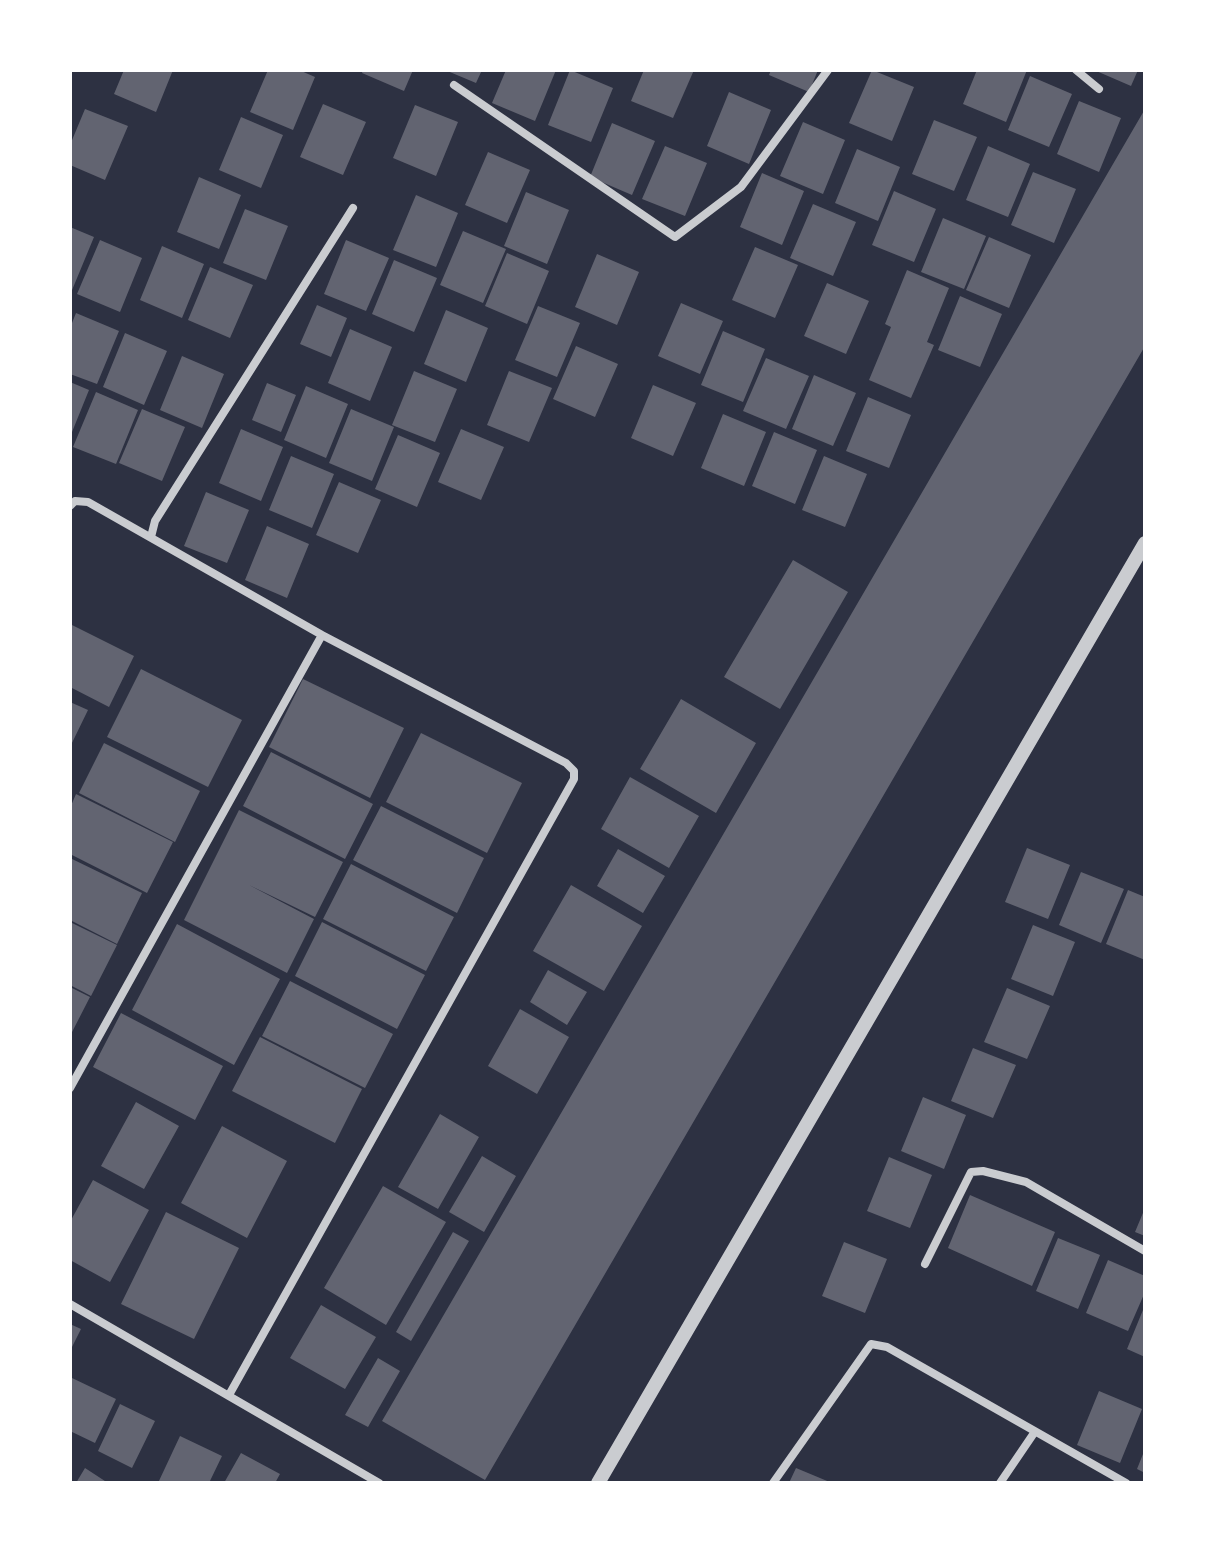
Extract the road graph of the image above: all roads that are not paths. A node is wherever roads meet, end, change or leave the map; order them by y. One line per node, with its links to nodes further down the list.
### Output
1 (828, 70): 3 (street)
2 (1076, 70): 4 (street)
3 (454, 85)
4 (1099, 89)
5 (353, 208): 7 (street)
6 (70, 506): 7 (street)
7 (151, 537): 9 (street)
8 (1145, 543): 17 (street)
9 (322, 635): 10 (street); 14 (street)
10 (70, 1088)
11 (1145, 1251): 12 (street)
12 (925, 1264)
13 (70, 1304): 14 (street)
14 (229, 1395): 16 (street)
15 (1034, 1433): 18 (street); 19 (street); 20 (street)
16 (379, 1483)
17 (598, 1483)
18 (773, 1483)
19 (1000, 1483)
20 (1126, 1483)

